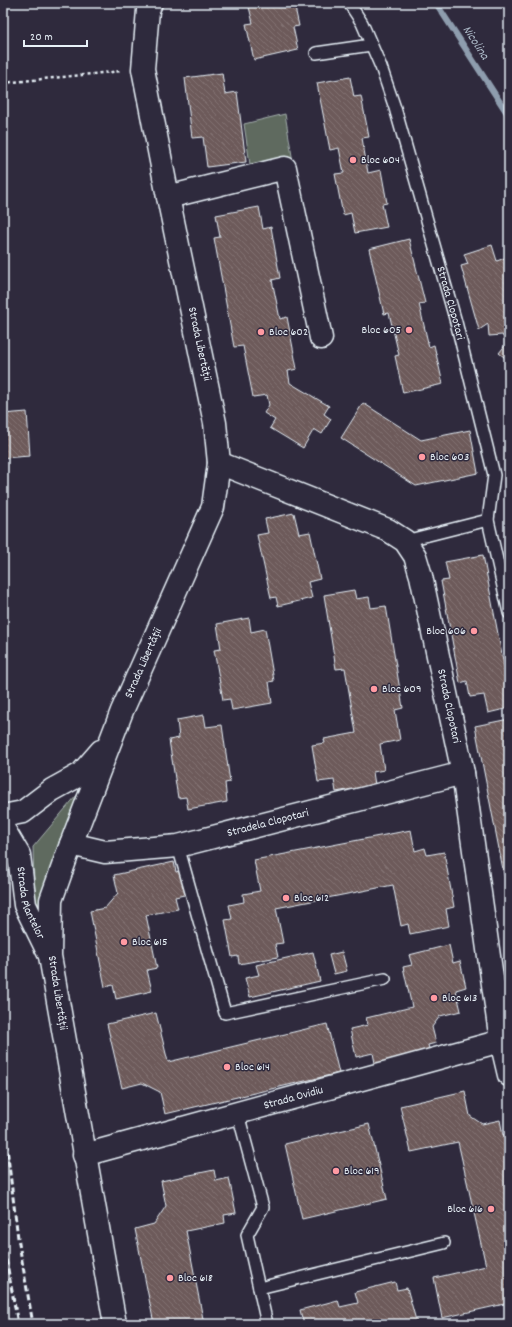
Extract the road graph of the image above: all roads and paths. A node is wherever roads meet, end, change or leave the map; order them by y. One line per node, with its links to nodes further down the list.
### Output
1 (350, 3): 3 (lane, Strada Clopotari)
2 (148, 5): 5 (street, Strada Libertății)
3 (371, 45): 4 (lane); 10 (lane, Strada Clopotari)
4 (316, 53)
5 (143, 69): 6 (path); 7 (street, Strada Libertății)
6 (3, 83)
7 (168, 197): 8 (street); 9 (street, Strada Libertății)
8 (321, 338)
9 (219, 463): 11 (street, Strada Clopotari); 13 (street, Strada Libertății)
10 (488, 520): 11 (lane); 12 (lane, Strada Clopotari)
11 (405, 541): 14 (street, Strada Clopotari)
12 (509, 613)
13 (111, 739): 15 (street); 17 (street, Strada Libertății)
14 (463, 772): 18 (street, Stradela Clopotari); 21 (street, Strada Clopotari)
15 (3, 816)
16 (3, 828): 19 (street, Strada Plantelor)
17 (71, 844): 18 (street, Stradela Clopotari); 19 (street, Strada Libertății)
18 (178, 846): 20 (lane)
19 (50, 956): 24 (street, Strada Libertății)
20 (385, 979)
21 (502, 1041): 22 (street, Strada Clopotari); 23 (street, Strada Ovidiu)
22 (509, 1075)
23 (238, 1114): 24 (street, Strada Ovidiu); 26 (lane)
24 (84, 1155): 27 (street, Strada Libertății)
25 (444, 1243): 26 (lane)
26 (259, 1288): 28 (lane)
27 (115, 1324)
28 (267, 1324)

